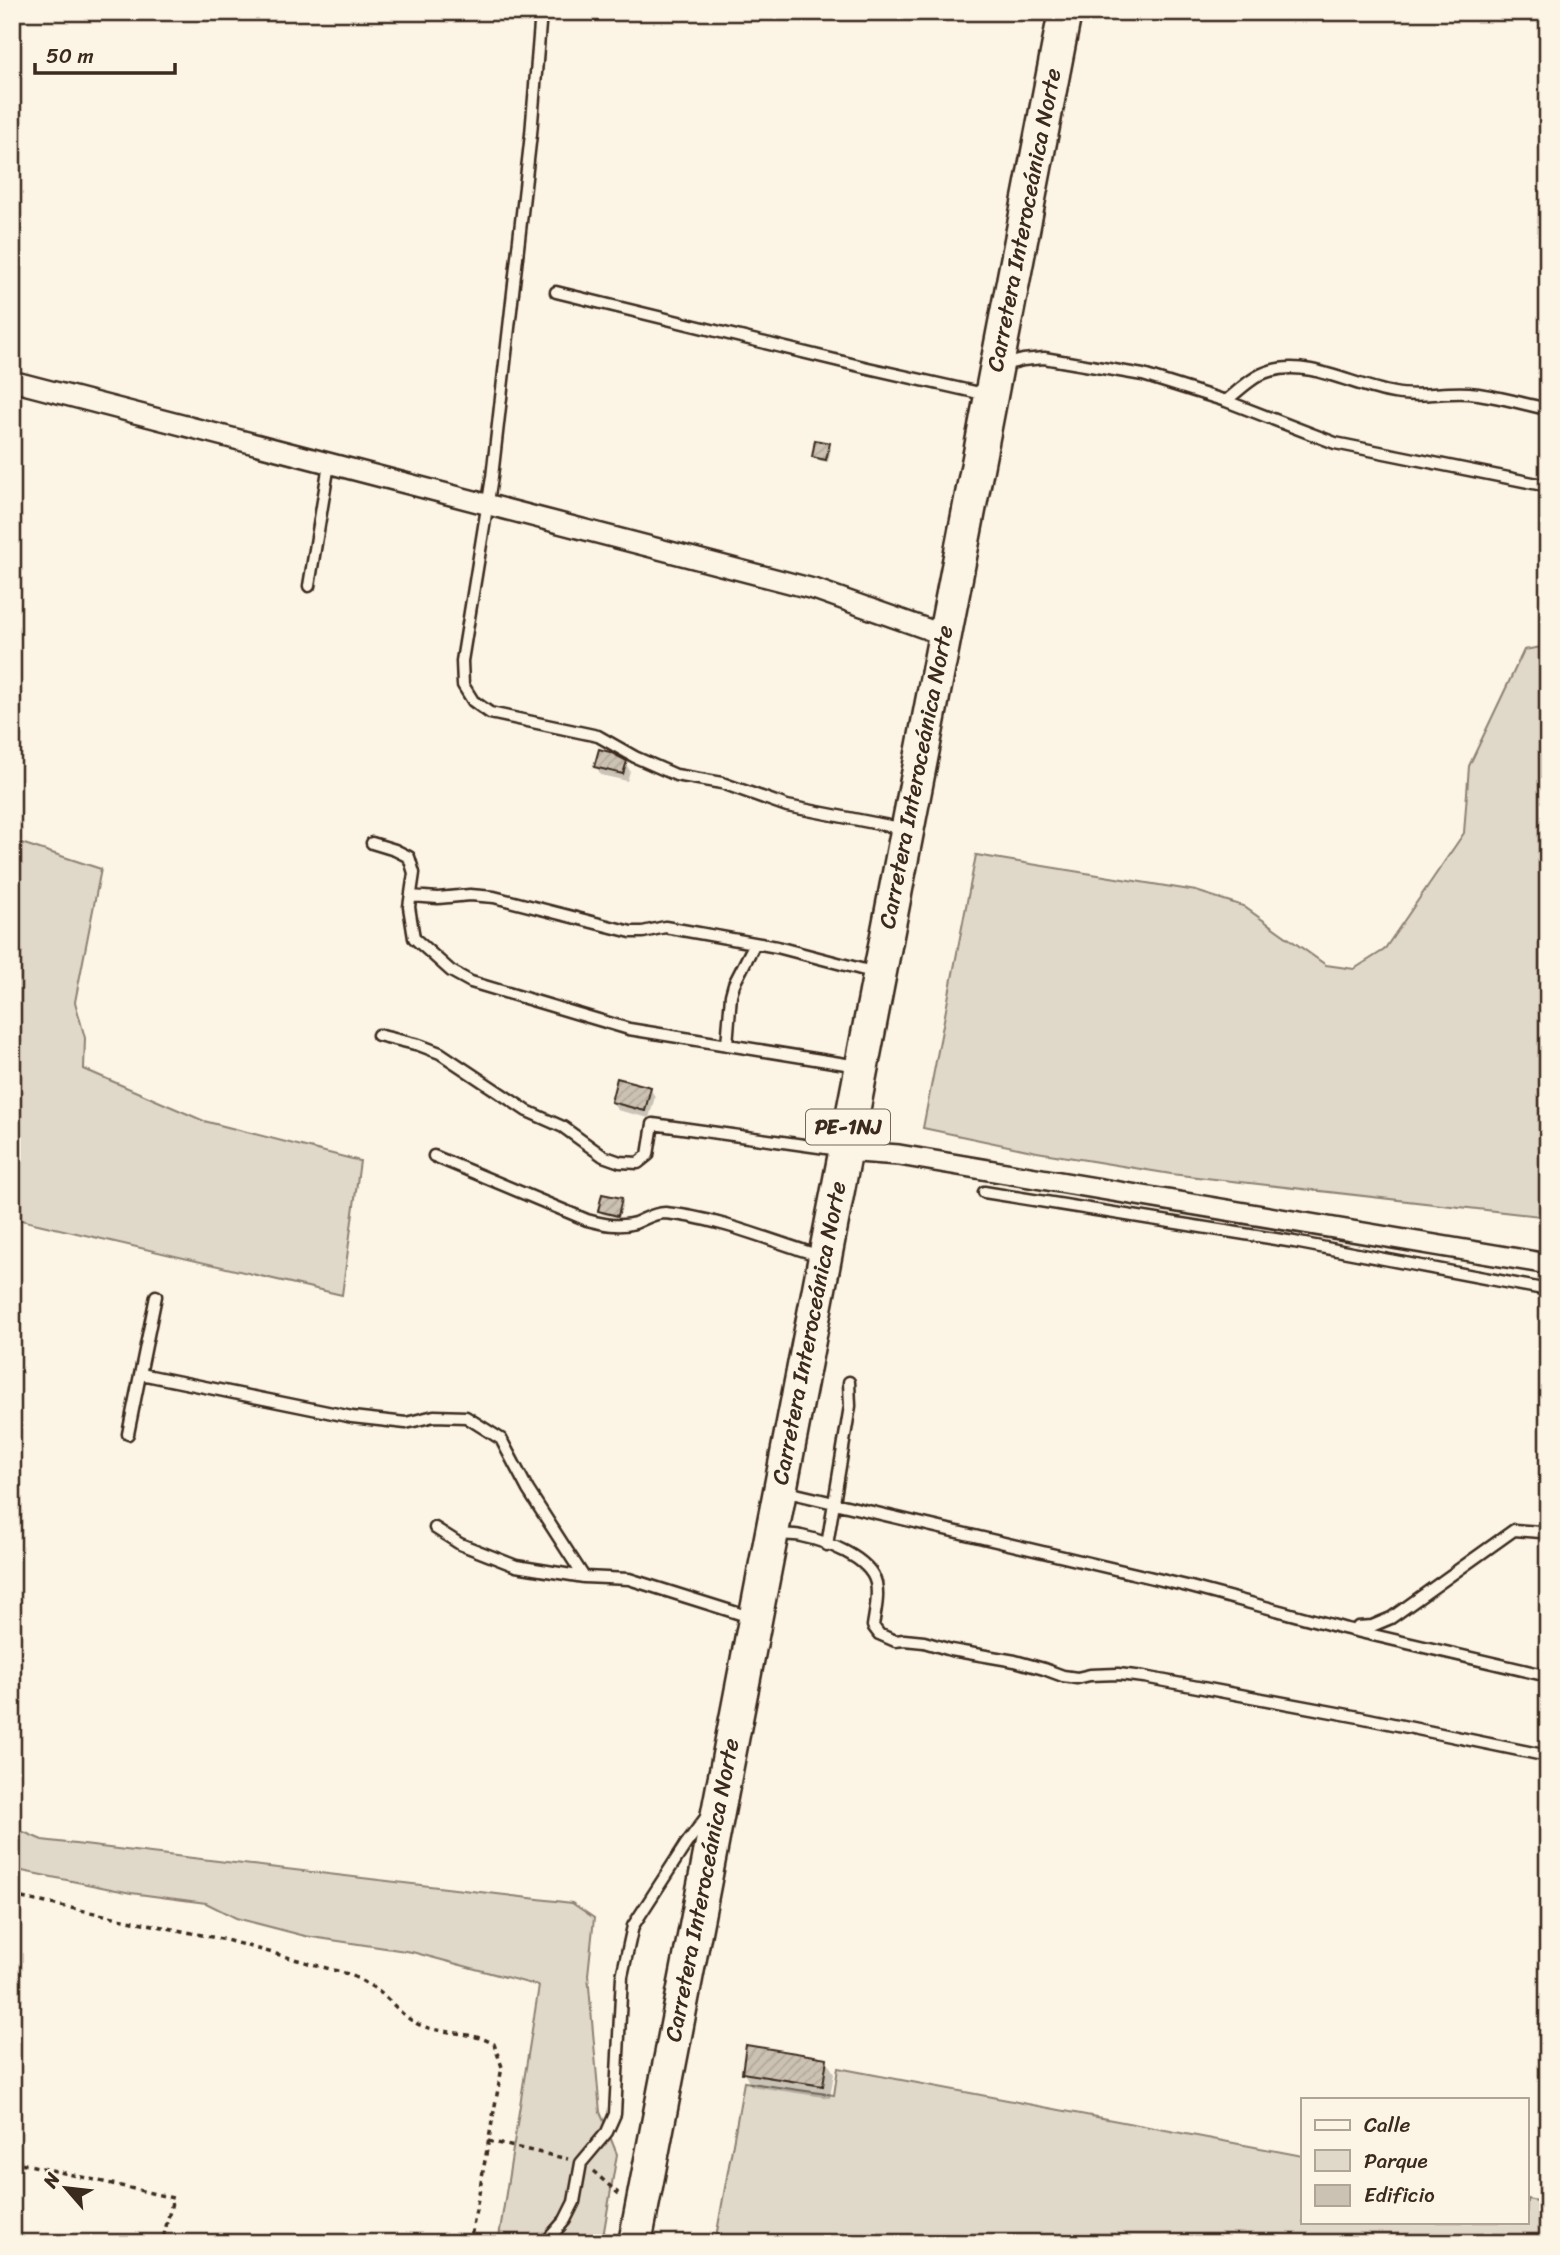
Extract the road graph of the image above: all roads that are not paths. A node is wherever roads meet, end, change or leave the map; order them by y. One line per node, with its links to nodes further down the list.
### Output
1 (541, 12): 10 (lane)
2 (1065, 12): 5 (highway, Carretera Interoceánica Norte / PE-1NJ)
3 (556, 292): 5 (lane)
4 (12, 381): 8 (street)
5 (993, 382): 6 (lane); 12 (highway, Carretera Interoceánica Norte / PE-1NJ)
6 (1226, 401): 7 (lane); 9 (lane)
7 (1548, 409)
8 (329, 464): 10 (street); 11 (lane)
9 (1548, 486)
10 (487, 505): 12 (street); 13 (lane)
11 (309, 586)
12 (944, 635): 13 (highway, Carretera Interoceánica Norte / PE-1NJ)
13 (906, 829): 17 (highway, Carretera Interoceánica Norte / PE-1NJ)
14 (372, 844): 15 (lane)
15 (411, 896): 16 (lane); 19 (lane)
16 (755, 943): 17 (lane); 19 (lane)
17 (878, 973): 20 (highway, Carretera Interoceánica Norte / PE-1NJ)
18 (378, 1035): 21 (lane)
19 (727, 1045): 20 (lane)
20 (860, 1067): 21 (highway, Carretera Interoceánica Norte / PE-1NJ)
21 (844, 1150): 24 (highway, Carretera Interoceánica Norte / PE-1NJ); 25 (street)
22 (433, 1156): 24 (lane)
23 (984, 1192): 26 (lane)
24 (824, 1257): 31 (highway, Carretera Interoceánica Norte / PE-1NJ)
25 (1548, 1264)
26 (1548, 1290)
27 (156, 1296): 28 (lane)
28 (141, 1374): 30 (lane); 37 (lane)
29 (849, 1382): 32 (lane)
30 (128, 1434)
31 (779, 1490): 32 (lane); 34 (highway, Carretera Interoceánica Norte / PE-1NJ)
32 (833, 1503): 36 (lane); 39 (lane)
33 (435, 1528): 37 (lane)
34 (771, 1534): 36 (lane); 38 (highway, Carretera Interoceánica Norte / PE-1NJ)
35 (1548, 1536): 39 (lane)
36 (827, 1545): 41 (lane)
37 (584, 1577): 38 (lane)
38 (754, 1618): 42 (highway, Carretera Interoceánica Norte / PE-1NJ)
39 (1343, 1628): 40 (lane)
40 (1548, 1676)
41 (1548, 1756)
42 (720, 1798): 43 (lane); 44 (highway, Carretera Interoceánica Norte / PE-1NJ)
43 (545, 2243)
44 (635, 2243)

